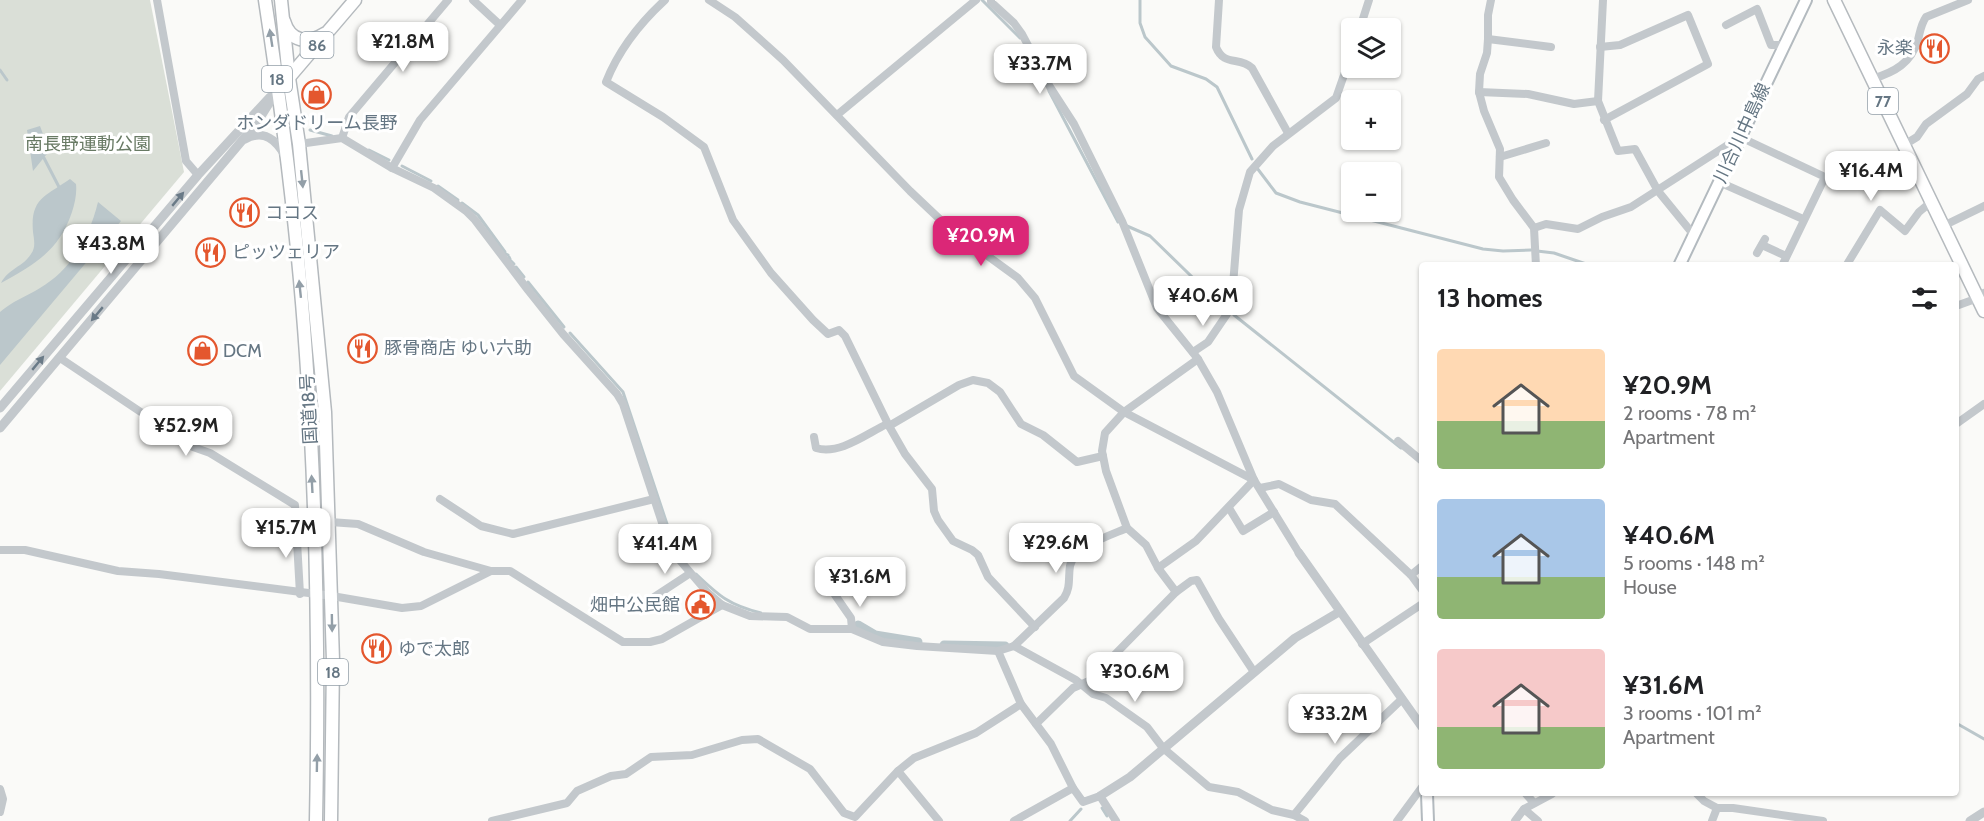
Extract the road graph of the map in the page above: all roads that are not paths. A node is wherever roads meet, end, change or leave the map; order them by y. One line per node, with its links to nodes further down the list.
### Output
1 (158, 0): 48 (street)
2 (265, 0): 33 (main road, 国道18号 / 18, one-way to 2)
3 (281, 0): 20 (main road, 国道18号 / 18)
4 (355, 0): 24 (main road, 86)
5 (448, 0): 40 (street)
6 (473, 0): 22 (street)
7 (522, 0): 22 (street)
8 (665, 0): 72 (street)
9 (709, 0): 36 (street)
10 (976, 0): 36 (street)
11 (991, 0): 66 (street)
12 (1219, 0): 38 (street)
13 (1369, 0): 21 (street)
14 (1491, 0): 25 (street)
15 (1603, 0): 28 (street)
16 (1806, 0): 26 (main road, 川合川中島線)
17 (1834, 0): 32 (main road, 77)
18 (1968, 0): 19 (street)
19 (1957, 2): 32 (street)
20 (283, 17): 24 (main road); 30 (main road, 国道18号 / 18)
21 (1363, 18)
22 (501, 25): 47 (street)
23 (1726, 25): 26 (street)
24 (328, 31): 30 (main road, 86)
25 (1488, 39): 27 (street); 34 (street)
26 (1783, 45): 39 (main road, 川合川中島線)
27 (1551, 47)
28 (1600, 47): 35 (street); 37 (street)
29 (1984, 77): 44 (street)
30 (289, 78): 33 (main road, 86); 43 (main road, 国道18号 / 18)
31 (1343, 78): 38 (street)
32 (1872, 79): 44 (main road, 77)
33 (278, 89): 41 (street); 46 (main road, 国道18号 / 18); 48 (street)
34 (1479, 92): 35 (street); 45 (street)
35 (1598, 101): 37 (street)
36 (837, 115): 70 (street)
37 (1604, 120): 50 (street)
38 (1288, 133): 66 (street)
39 (1740, 137): 49 (main road, 川合川中島線); 50 (street); 53 (street)
40 (342, 138): 43 (street); 47 (street)
41 (243, 140): 46 (street); 67 (street, one-way to 67)
42 (1546, 143): 45 (street)
43 (299, 144): 84 (main road, 国道18号 / 18, one-way to 84)
44 (1904, 145): 51 (main road, 77)
45 (1500, 157): 55 (street)
46 (287, 159): 85 (main road, 国道18号 / 18, one-way to 46)
47 (392, 168): 80 (street)
48 (198, 175): 69 (street, one-way to 48)
49 (1719, 182): 53 (street); 56 (main road, 川合川中島線)
50 (1658, 191): 55 (street); 56 (street)
51 (1931, 202): 54 (main road, 77); 62 (street)
52 (1984, 206): 54 (street)
53 (1803, 219): 58 (street)
54 (1943, 226): 63 (main road, 77)
55 (1534, 228): 59 (street)
56 (1693, 234): 60 (main road, 川合川中島線)
57 (1757, 253): 58 (street)
58 (1786, 256): 61 (street)
59 (1536, 262)
60 (1680, 262)
61 (1784, 262)
62 (1848, 262)
63 (1981, 296): 64 (street); 65 (main road, 77)
64 (1959, 305)
65 (1984, 311)
66 (1195, 355): 70 (street); 78 (street)
67 (60, 358): 73 (street); 86 (street)
68 (1984, 404): 71 (street)
69 (0, 408)
70 (1124, 412): 76 (street); 78 (street)
71 (1959, 422)
72 (888, 425): 74 (street); 76 (street); 105 (street)
73 (0, 428)
74 (814, 437)
75 (1398, 441): 77 (street)
76 (1103, 456): 87 (street)
77 (1419, 458)
78 (1254, 480): 79 (street); 82 (street)
79 (1260, 488): 83 (street); 94 (street)
80 (654, 499): 81 (street); 93 (street)
81 (440, 500)
82 (1229, 508): 83 (street); 90 (street)
83 (1275, 512): 89 (street)
84 (330, 522): 92 (street); 100 (main road, 国道18号 / 18)
85 (314, 523): 86 (street); 98 (main road, 国道18号 / 18)
86 (296, 524): 97 (street)
87 (1127, 528): 90 (street); 105 (street)
88 (0, 550): 97 (street)
89 (1299, 553): 104 (street)
90 (1158, 568): 96 (street)
91 (1419, 568): 94 (street)
92 (491, 571): 100 (street); 102 (street)
93 (689, 574): 101 (street); 102 (street)
94 (1411, 574): 95 (street)
95 (1419, 586)
96 (1176, 592): 110 (street); 111 (street)
97 (300, 594): 98 (street)
98 (317, 595): 100 (street); 133 (main road, 国道18号 / 18, one-way to 98)
99 (836, 595): 106 (street)
100 (332, 596): 134 (main road, 国道18号 / 18, one-way to 134)
101 (654, 597)
102 (722, 604): 106 (street)
103 (1419, 606): 107 (street)
104 (1339, 612): 107 (street); 110 (street)
105 (1035, 627): 108 (street)
106 (852, 629): 109 (street)
107 (1362, 644): 112 (street)
108 (1014, 646): 109 (street); 111 (street)
109 (998, 651): 113 (street)
110 (1254, 672): 116 (street)
111 (1082, 686): 115 (street); 116 (street)
112 (1402, 699): 114 (street); 131 (street)
113 (1021, 704): 115 (street); 117 (street)
114 (1419, 723)
115 (1036, 724): 118 (street)
116 (1163, 748): 121 (street); 131 (street)
117 (898, 771): 135 (street); 136 (street)
118 (1073, 788): 121 (street); 137 (street)
119 (0, 789): 129 (street)
120 (1419, 790): 139 (street)
121 (1100, 796): 132 (street)
122 (1427, 796): 140 (main road)
123 (1528, 796): 126 (street)
124 (1548, 796): 126 (street)
125 (1698, 796): 127 (street)
126 (1534, 803): 128 (street)
127 (1716, 808): 143 (street); 144 (street)
128 (1524, 809): 141 (street); 142 (street)
129 (0, 812)
130 (1984, 812): 145 (street)
131 (1294, 815): 138 (street)
132 (1112, 819)
133 (316, 821)
134 (331, 821)
135 (492, 821)
136 (939, 821)
137 (1014, 821)
138 (1305, 821)
139 (1397, 821)
140 (1428, 821)
141 (1515, 821)
142 (1538, 821)
143 (1712, 821)
144 (1823, 821)
145 (1970, 821)

